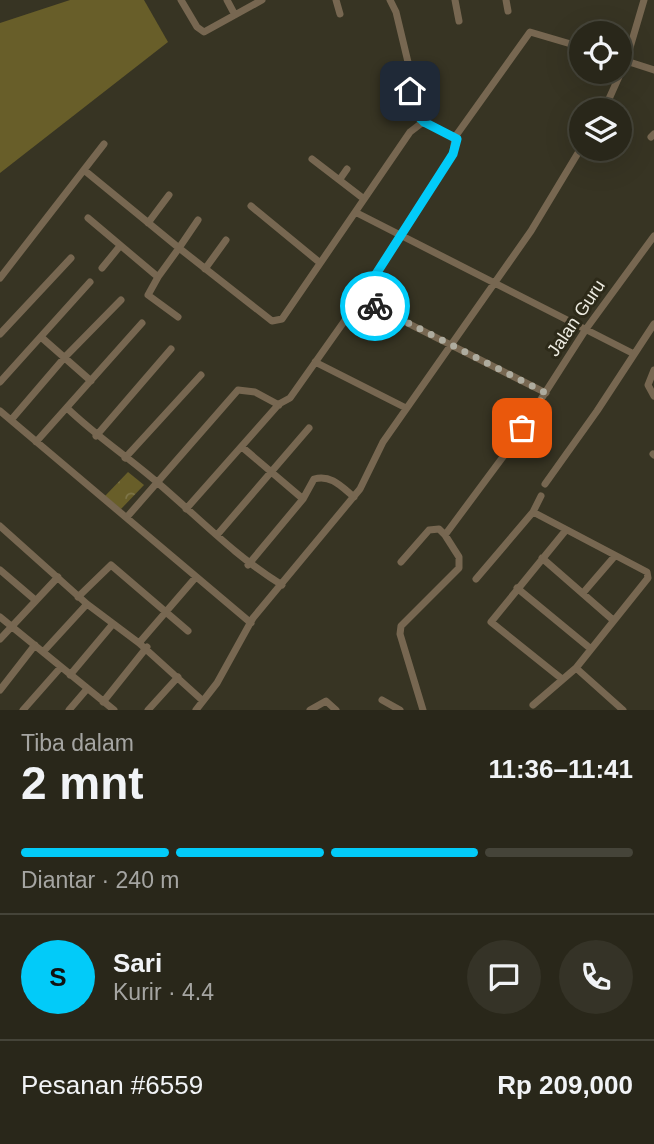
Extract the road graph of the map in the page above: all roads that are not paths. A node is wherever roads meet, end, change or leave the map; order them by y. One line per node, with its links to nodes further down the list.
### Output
1 (181, 0): 11 (street)
2 (227, 0): 11 (street)
3 (262, 0): 11 (street)
4 (336, 0): 10 (street)
5 (390, 0): 17 (street)
6 (455, 0): 12 (street)
7 (506, 0): 9 (street)
8 (641, 1): 13 (street)
9 (508, 10)
10 (340, 14)
11 (235, 15)
12 (459, 21)
13 (632, 30)
14 (569, 43): 18 (street)
15 (632, 63): 16 (street)
16 (654, 70)
17 (424, 122): 18 (street); 26 (street)
18 (455, 137): 32 (street)
19 (104, 144): 23 (street)
20 (313, 159): 24 (street)
21 (573, 161): 43 (street)
22 (347, 169): 24 (street)
23 (84, 170): 31 (street); 42 (street)
24 (340, 179): 26 (street)
25 (169, 195): 31 (street)
26 (365, 199): 28 (street)
27 (251, 206): 38 (street)
28 (357, 213): 32 (street); 38 (street)
29 (88, 218): 35 (street)
30 (198, 220): 36 (street)
31 (148, 223): 36 (street)
32 (401, 235): 43 (street); 45 (street)
33 (654, 236): 50 (street, Jalan Guru)
34 (226, 240): 40 (street)
35 (120, 246): 39 (street); 41 (street)
36 (179, 248): 40 (street); 41 (street)
37 (71, 258): 51 (street)
38 (319, 262): 40 (street)
39 (102, 268)
40 (205, 269)
41 (158, 276): 47 (street)
42 (0, 278)
43 (494, 281): 50 (street); 53 (street)
44 (90, 282): 52 (street)
45 (360, 299): 53 (street); 57 (street)
46 (121, 300): 56 (street)
47 (178, 317)
48 (142, 323): 60 (street)
49 (654, 324): 55 (street)
50 (586, 329): 55 (street); 62 (street, Jalan Guru)
51 (0, 334)
52 (41, 337): 56 (street); 61 (street)
53 (450, 343): 62 (street); 66 (street)
54 (171, 349): 70 (street)
55 (634, 354): 76 (street)
56 (65, 357): 60 (street); 68 (street)
57 (315, 362): 64 (street); 66 (street)
58 (654, 370): 63 (street)
59 (201, 376): 73 (street)
60 (91, 381): 65 (street)
61 (0, 382)
62 (546, 393): 86 (street, Jalan Guru)
63 (654, 396)
64 (279, 405): 72 (street); 75 (street)
65 (67, 408): 70 (street); 71 (street)
66 (406, 408): 78 (street)
67 (0, 411): 68 (street)
68 (11, 420): 71 (street)
69 (309, 428): 74 (street)
70 (96, 436): 73 (street)
71 (36, 442): 82 (street)
72 (242, 447): 74 (street); 80 (street)
73 (125, 458): 75 (street)
74 (271, 474): 79 (street); 85 (street)
75 (157, 482): 80 (street); 82 (street)
76 (545, 484)
77 (541, 496): 81 (street)
78 (354, 497): 79 (street); 95 (street)
79 (303, 499): 90 (street)
80 (186, 509): 85 (street)
81 (533, 512): 84 (street); 94 (street)
82 (127, 517): 93 (street)
83 (0, 526): 92 (street)
84 (566, 530): 87 (street); 88 (street)
85 (217, 535): 90 (street)
86 (445, 535): 89 (street); 133 (street)
87 (614, 557): 97 (street); 103 (street)
88 (542, 558): 96 (street); 97 (street)
89 (401, 562)
90 (248, 565): 95 (street)
91 (0, 570): 99 (street)
92 (58, 577): 98 (street); 99 (street)
93 (196, 577): 101 (street); 104 (street)
94 (476, 579)
95 (282, 585): 104 (street)
96 (517, 588): 112 (street); 118 (street)
97 (583, 593): 103 (street)
98 (78, 597): 100 (street); 101 (street)
99 (34, 600): 106 (street)
100 (87, 604): 105 (street); 113 (street)
101 (165, 611): 107 (street); 109 (street)
102 (0, 617): 106 (street)
103 (613, 620): 112 (street)
104 (251, 623): 122 (street)
105 (113, 625): 109 (street); 116 (street)
106 (11, 627): 108 (street); 110 (street)
107 (188, 631)
108 (0, 639)
109 (139, 643): 111 (street)
110 (35, 645): 113 (street); 120 (street)
111 (147, 647): 117 (street); 123 (street)
112 (591, 649): 115 (street)
113 (43, 652): 114 (street)
114 (61, 667): 116 (street); 125 (street)
115 (576, 668): 118 (street); 134 (street)
116 (70, 675): 119 (street)
117 (178, 677): 122 (street); 128 (street)
118 (562, 679): 124 (street)
119 (87, 689): 123 (street); 126 (street)
120 (0, 690)
121 (382, 700): 132 (street)
122 (204, 701): 129 (street)
123 (103, 702): 127 (street)
124 (533, 705)
125 (23, 710)
126 (69, 710)
127 (114, 710)
128 (148, 710)
129 (196, 710)
130 (310, 710): 131 (street)
131 (336, 710)
132 (401, 710)
133 (423, 710)
134 (623, 710)

